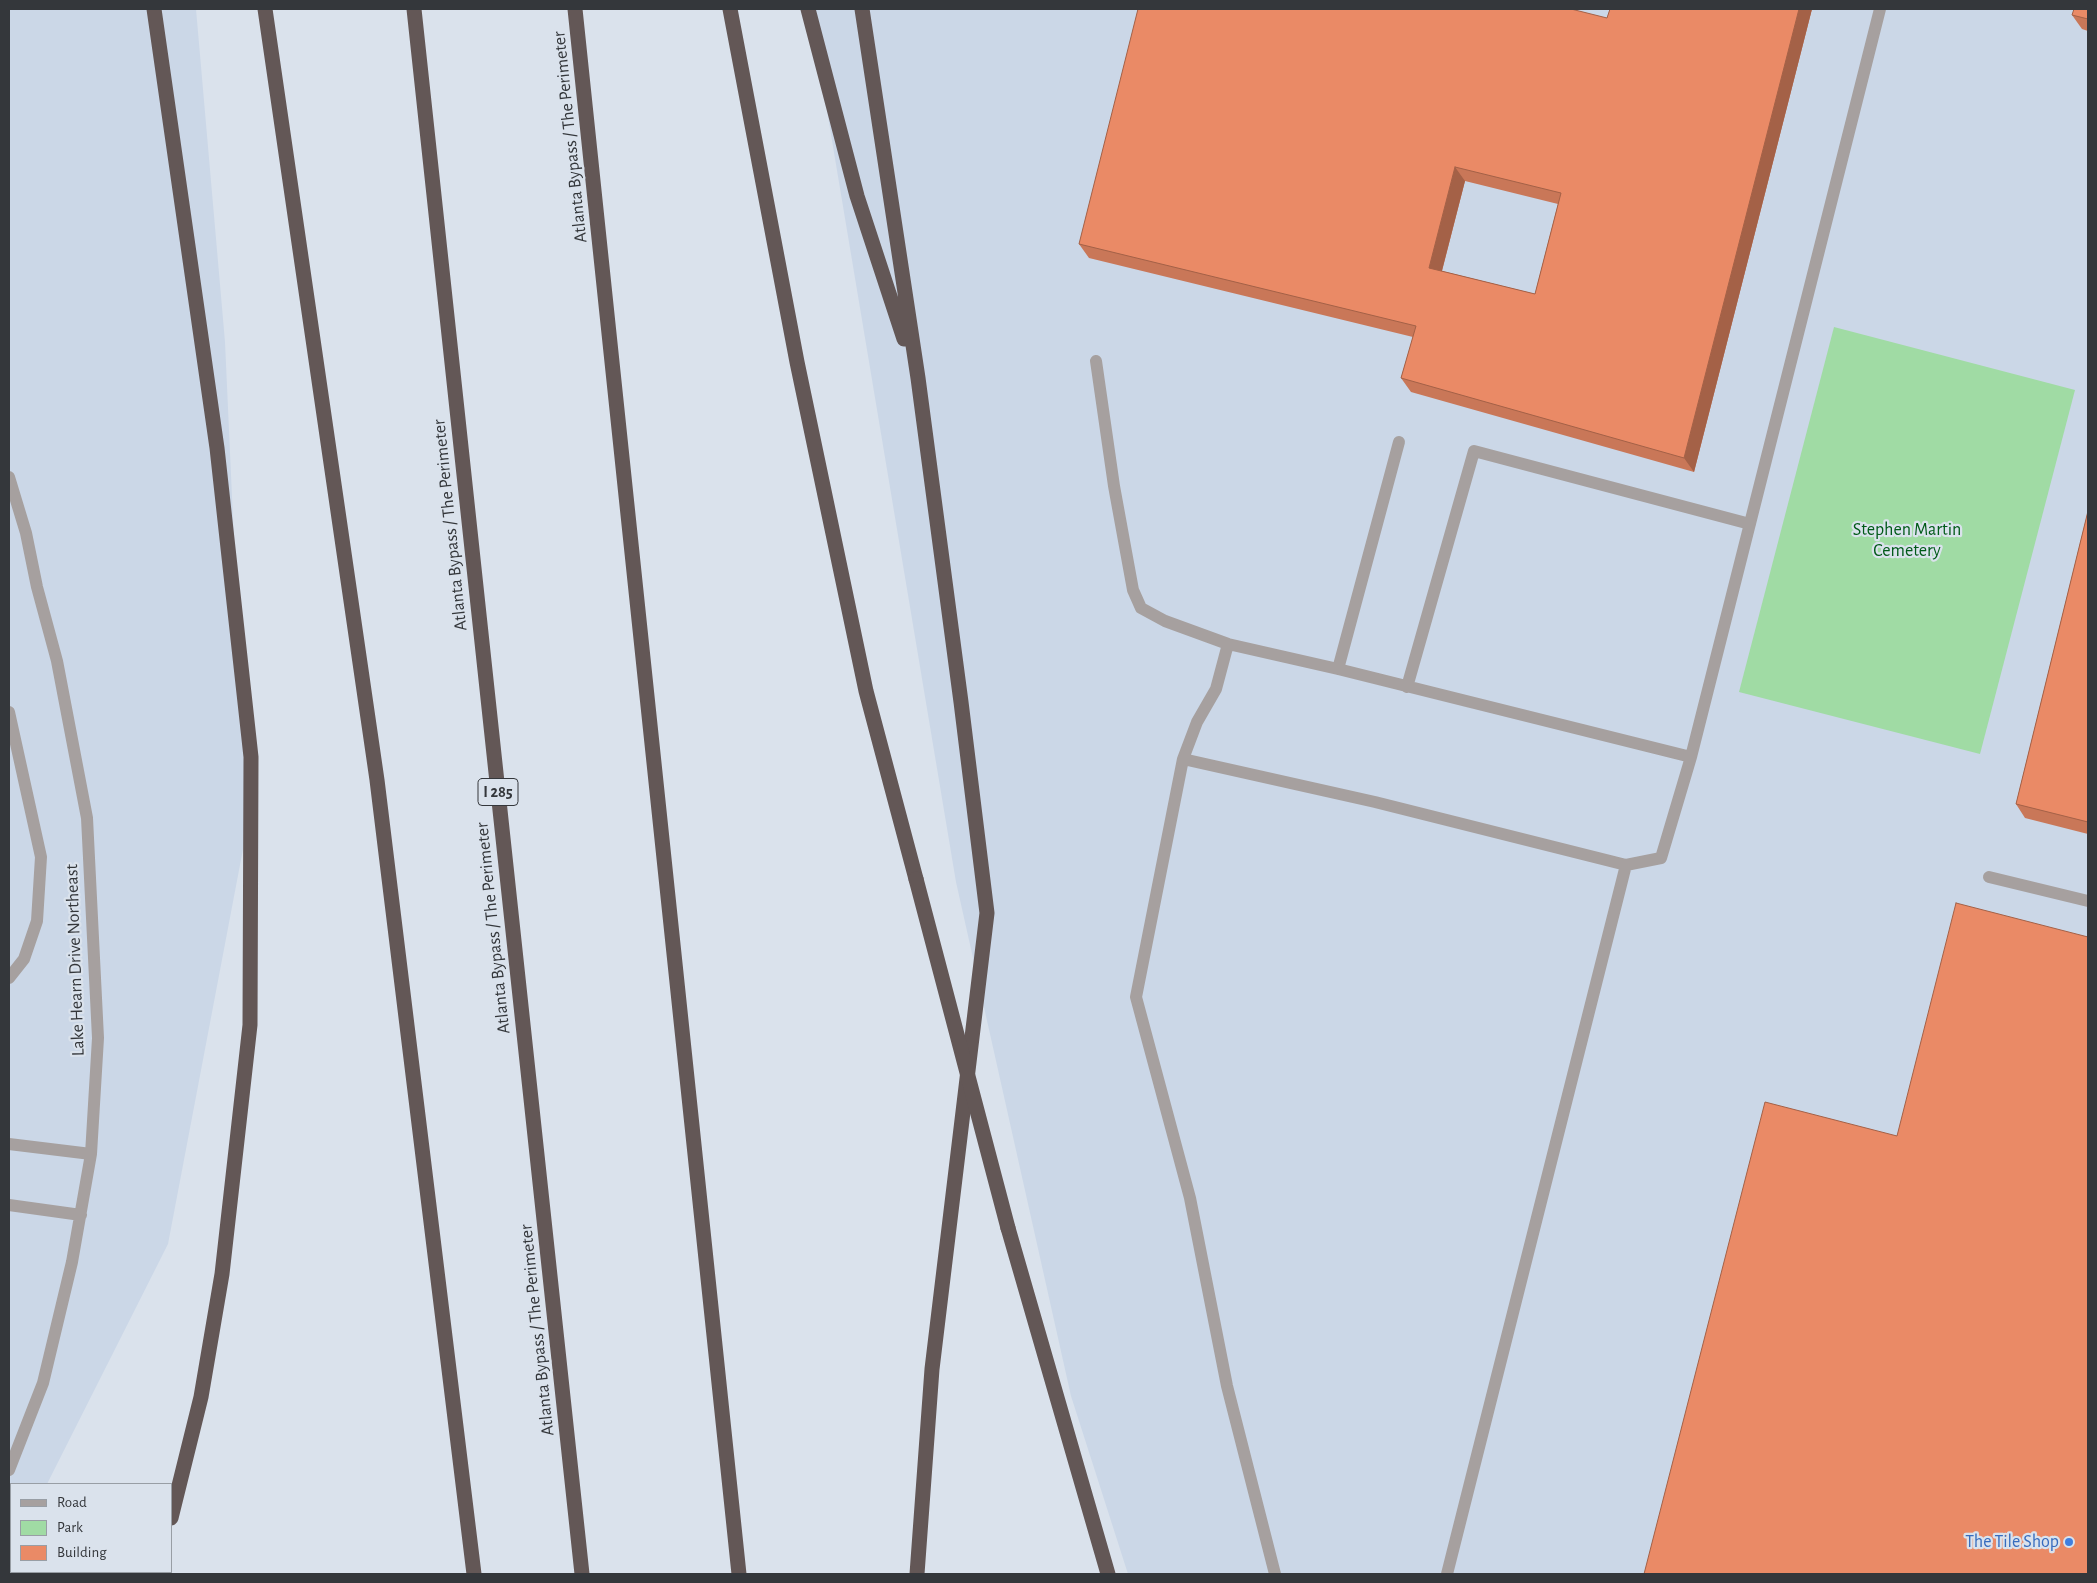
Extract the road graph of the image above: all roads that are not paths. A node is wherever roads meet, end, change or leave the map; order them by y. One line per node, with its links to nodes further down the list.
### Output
1 (154, 9): 29 (highway)
2 (265, 9): 30 (highway)
3 (414, 9): 31 (highway, Atlanta Bypass / The Perimeter / I 285)
4 (575, 9): 32 (highway, Atlanta Bypass / The Perimeter)
5 (730, 9): 34 (highway, bridge)
6 (808, 9): 10 (highway)
7 (862, 9): 10 (highway)
8 (1880, 9): 13 (street)
9 (1096, 361): 14 (street)
10 (918, 378): 33 (highway)
11 (1399, 442): 15 (street)
12 (9, 477): 25 (street, Lake Hearn Drive Northeast)
13 (1750, 524): 16 (street); 18 (street)
14 (1228, 644): 15 (street); 19 (street)
15 (1338, 669): 16 (street)
16 (1407, 687): 18 (street)
17 (9, 712): 23 (street)
18 (1691, 757): 20 (street)
19 (1183, 759): 20 (street); 35 (street)
20 (1626, 865): 36 (street)
21 (1990, 877): 22 (street)
22 (2088, 902)
23 (9, 978)
24 (9, 1144): 25 (street)
25 (91, 1154): 27 (street, Lake Hearn Drive Northeast)
26 (9, 1205): 27 (street)
27 (81, 1215): 28 (street, Lake Hearn Drive Northeast)
28 (9, 1470)
29 (172, 1514)
30 (474, 1574)
31 (582, 1574)
32 (739, 1574)
33 (917, 1574)
34 (1108, 1574)
35 (1275, 1574)
36 (1448, 1574)

